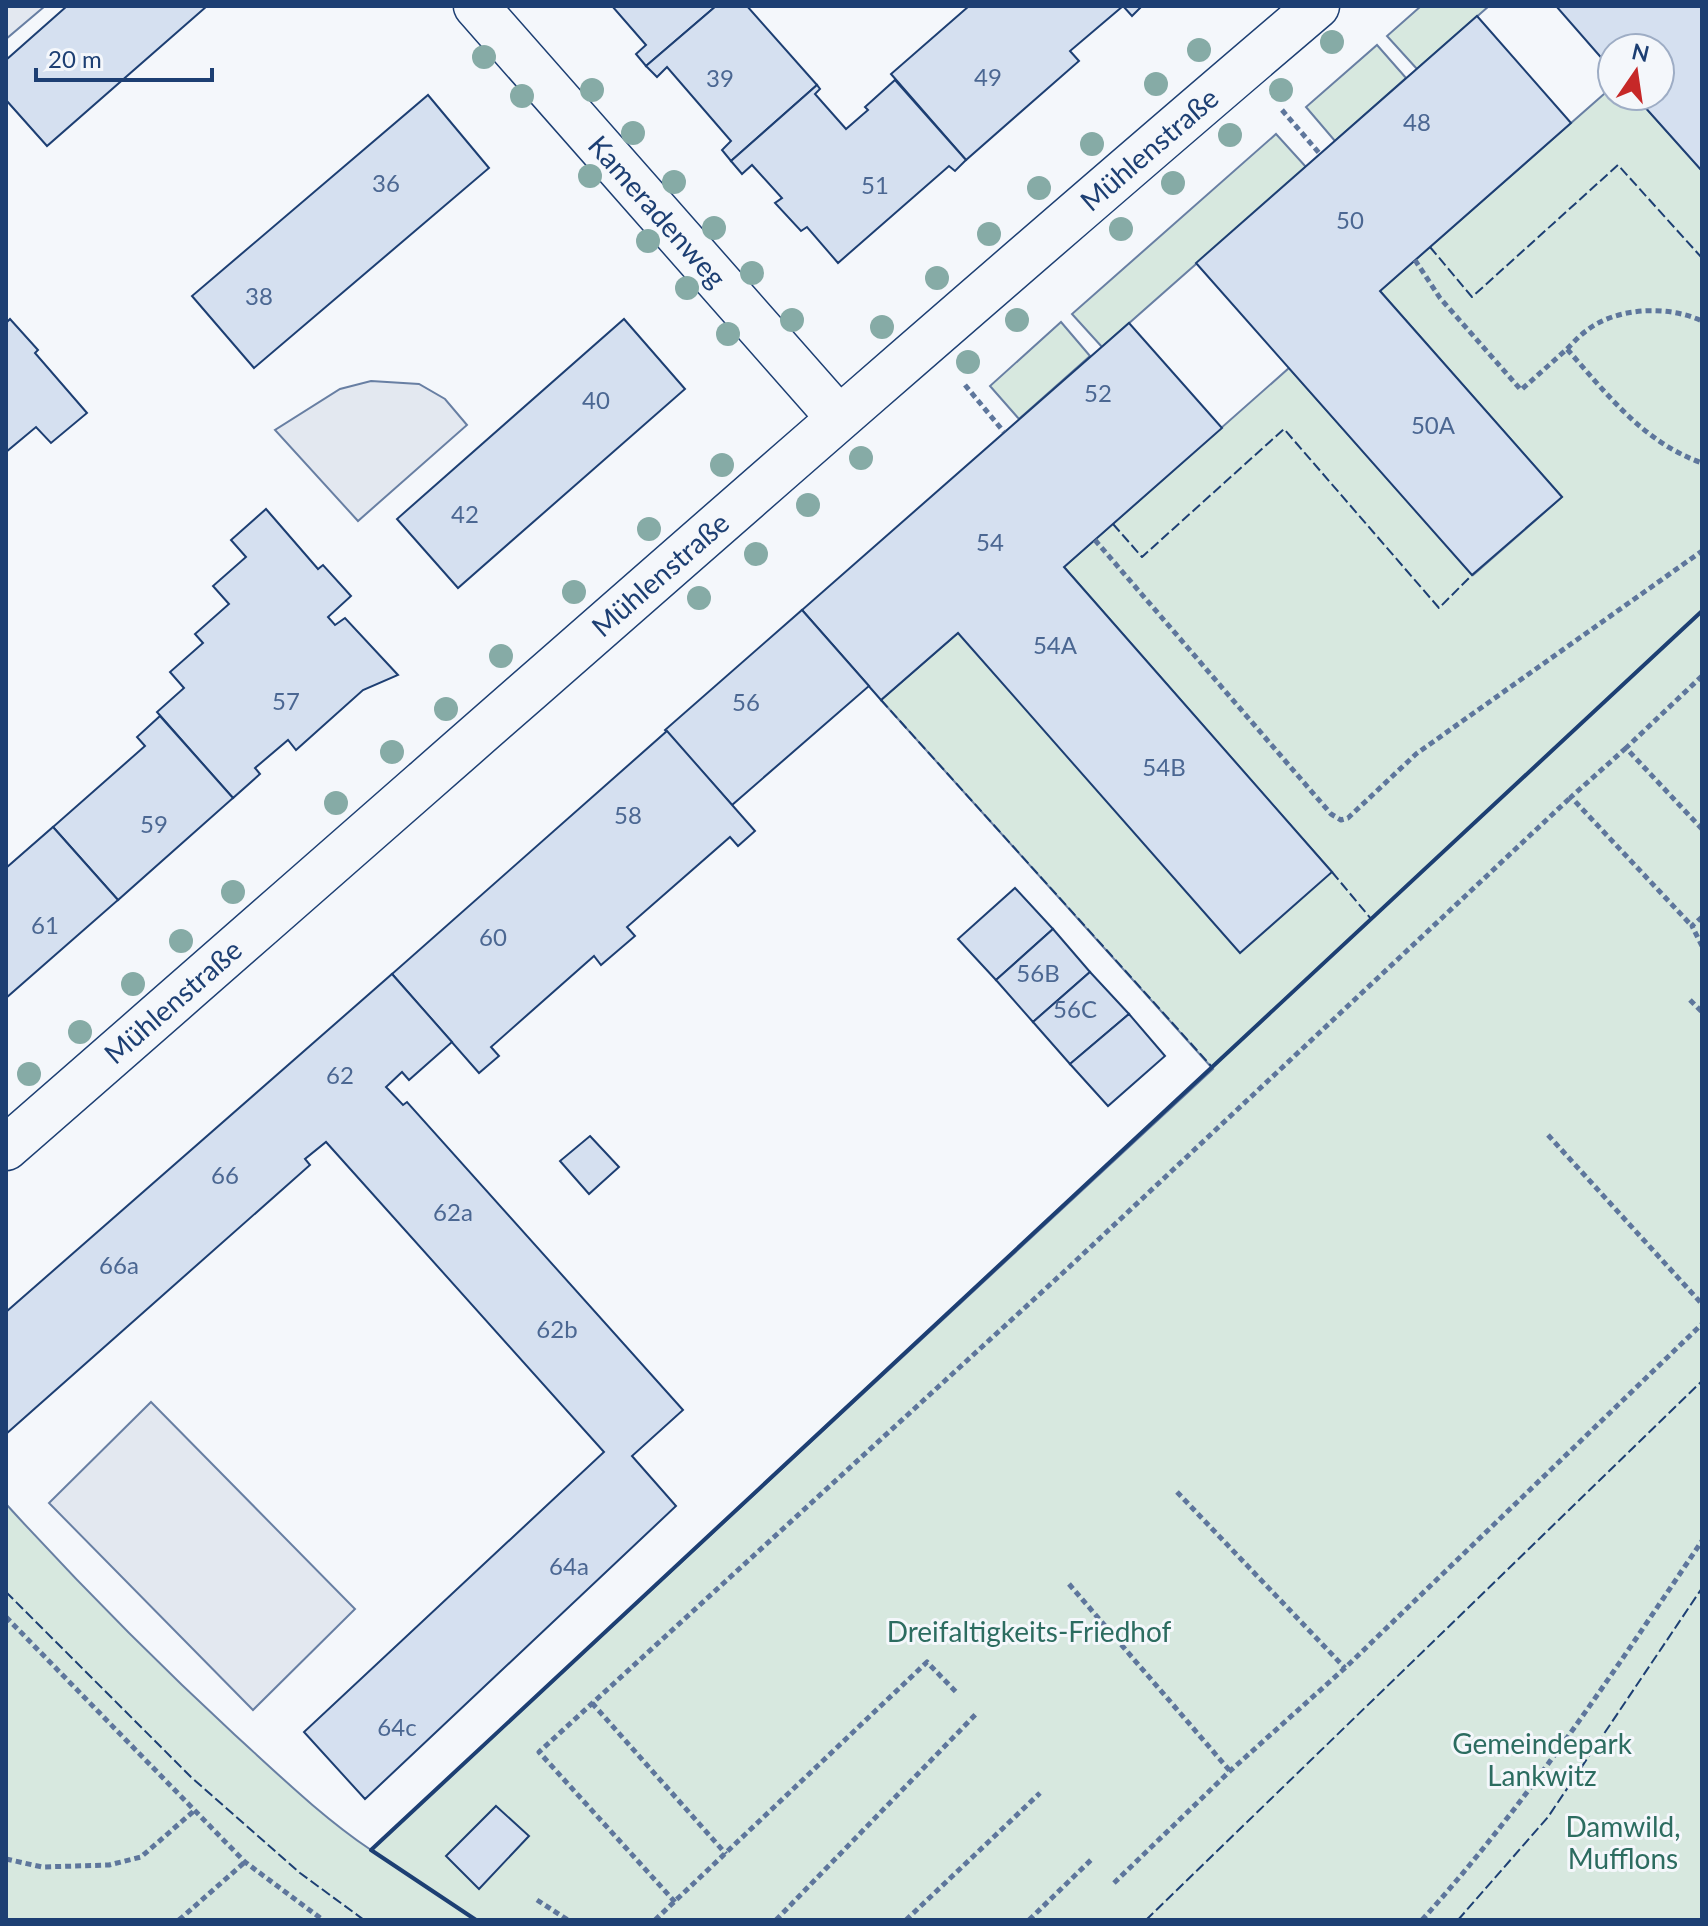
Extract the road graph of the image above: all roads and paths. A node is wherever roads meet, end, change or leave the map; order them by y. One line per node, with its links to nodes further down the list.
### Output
1 (476, 6): 9 (street, Kameradenweg)
2 (1317, 6): 9 (street, Mühlenstraße)
3 (1282, 110): 4 (path)
4 (1320, 154)
5 (1415, 260): 7 (path)
6 (1702, 321): 7 (path)
7 (1567, 349): 11 (path)
8 (965, 385): 10 (path)
9 (838, 417): 24 (street, Mühlenstraße)
10 (1004, 432)
11 (1702, 463)
12 (1095, 540): 13 (path)
13 (1702, 551)
14 (1702, 676): 15 (path)
15 (1626, 748): 16 (path); 17 (path)
16 (1571, 797): 19 (path); 33 (path)
17 (1702, 829)
18 (1702, 917): 19 (path)
19 (1692, 926): 20 (path)
20 (1702, 946)
21 (1690, 1000): 22 (path)
22 (1702, 1012)
23 (1548, 1135): 25 (path)
24 (6, 1148)
25 (1702, 1304)
26 (1702, 1324): 31 (path)
27 (1177, 1492): 31 (path)
28 (1702, 1541): 52 (path)
29 (1069, 1584): 35 (path)
30 (6, 1617): 37 (path)
31 (1345, 1668): 35 (path)
32 (956, 1692): 38 (path)
33 (592, 1703): 38 (path); 44 (path)
34 (976, 1714): 49 (path)
35 (1230, 1771): 42 (path)
36 (1040, 1793): 50 (path)
37 (195, 1810): 40 (path); 41 (path)
38 (726, 1854): 44 (path)
39 (1093, 1858): 51 (path)
40 (6, 1859)
41 (245, 1862): 45 (path); 46 (path)
42 (1114, 1883)
43 (537, 1900): 47 (path)
44 (675, 1902): 48 (path)
45 (179, 1920)
46 (323, 1920)
47 (568, 1920)
48 (655, 1920)
49 (776, 1920)
50 (906, 1920)
51 (1029, 1920)
52 (1422, 1920)

